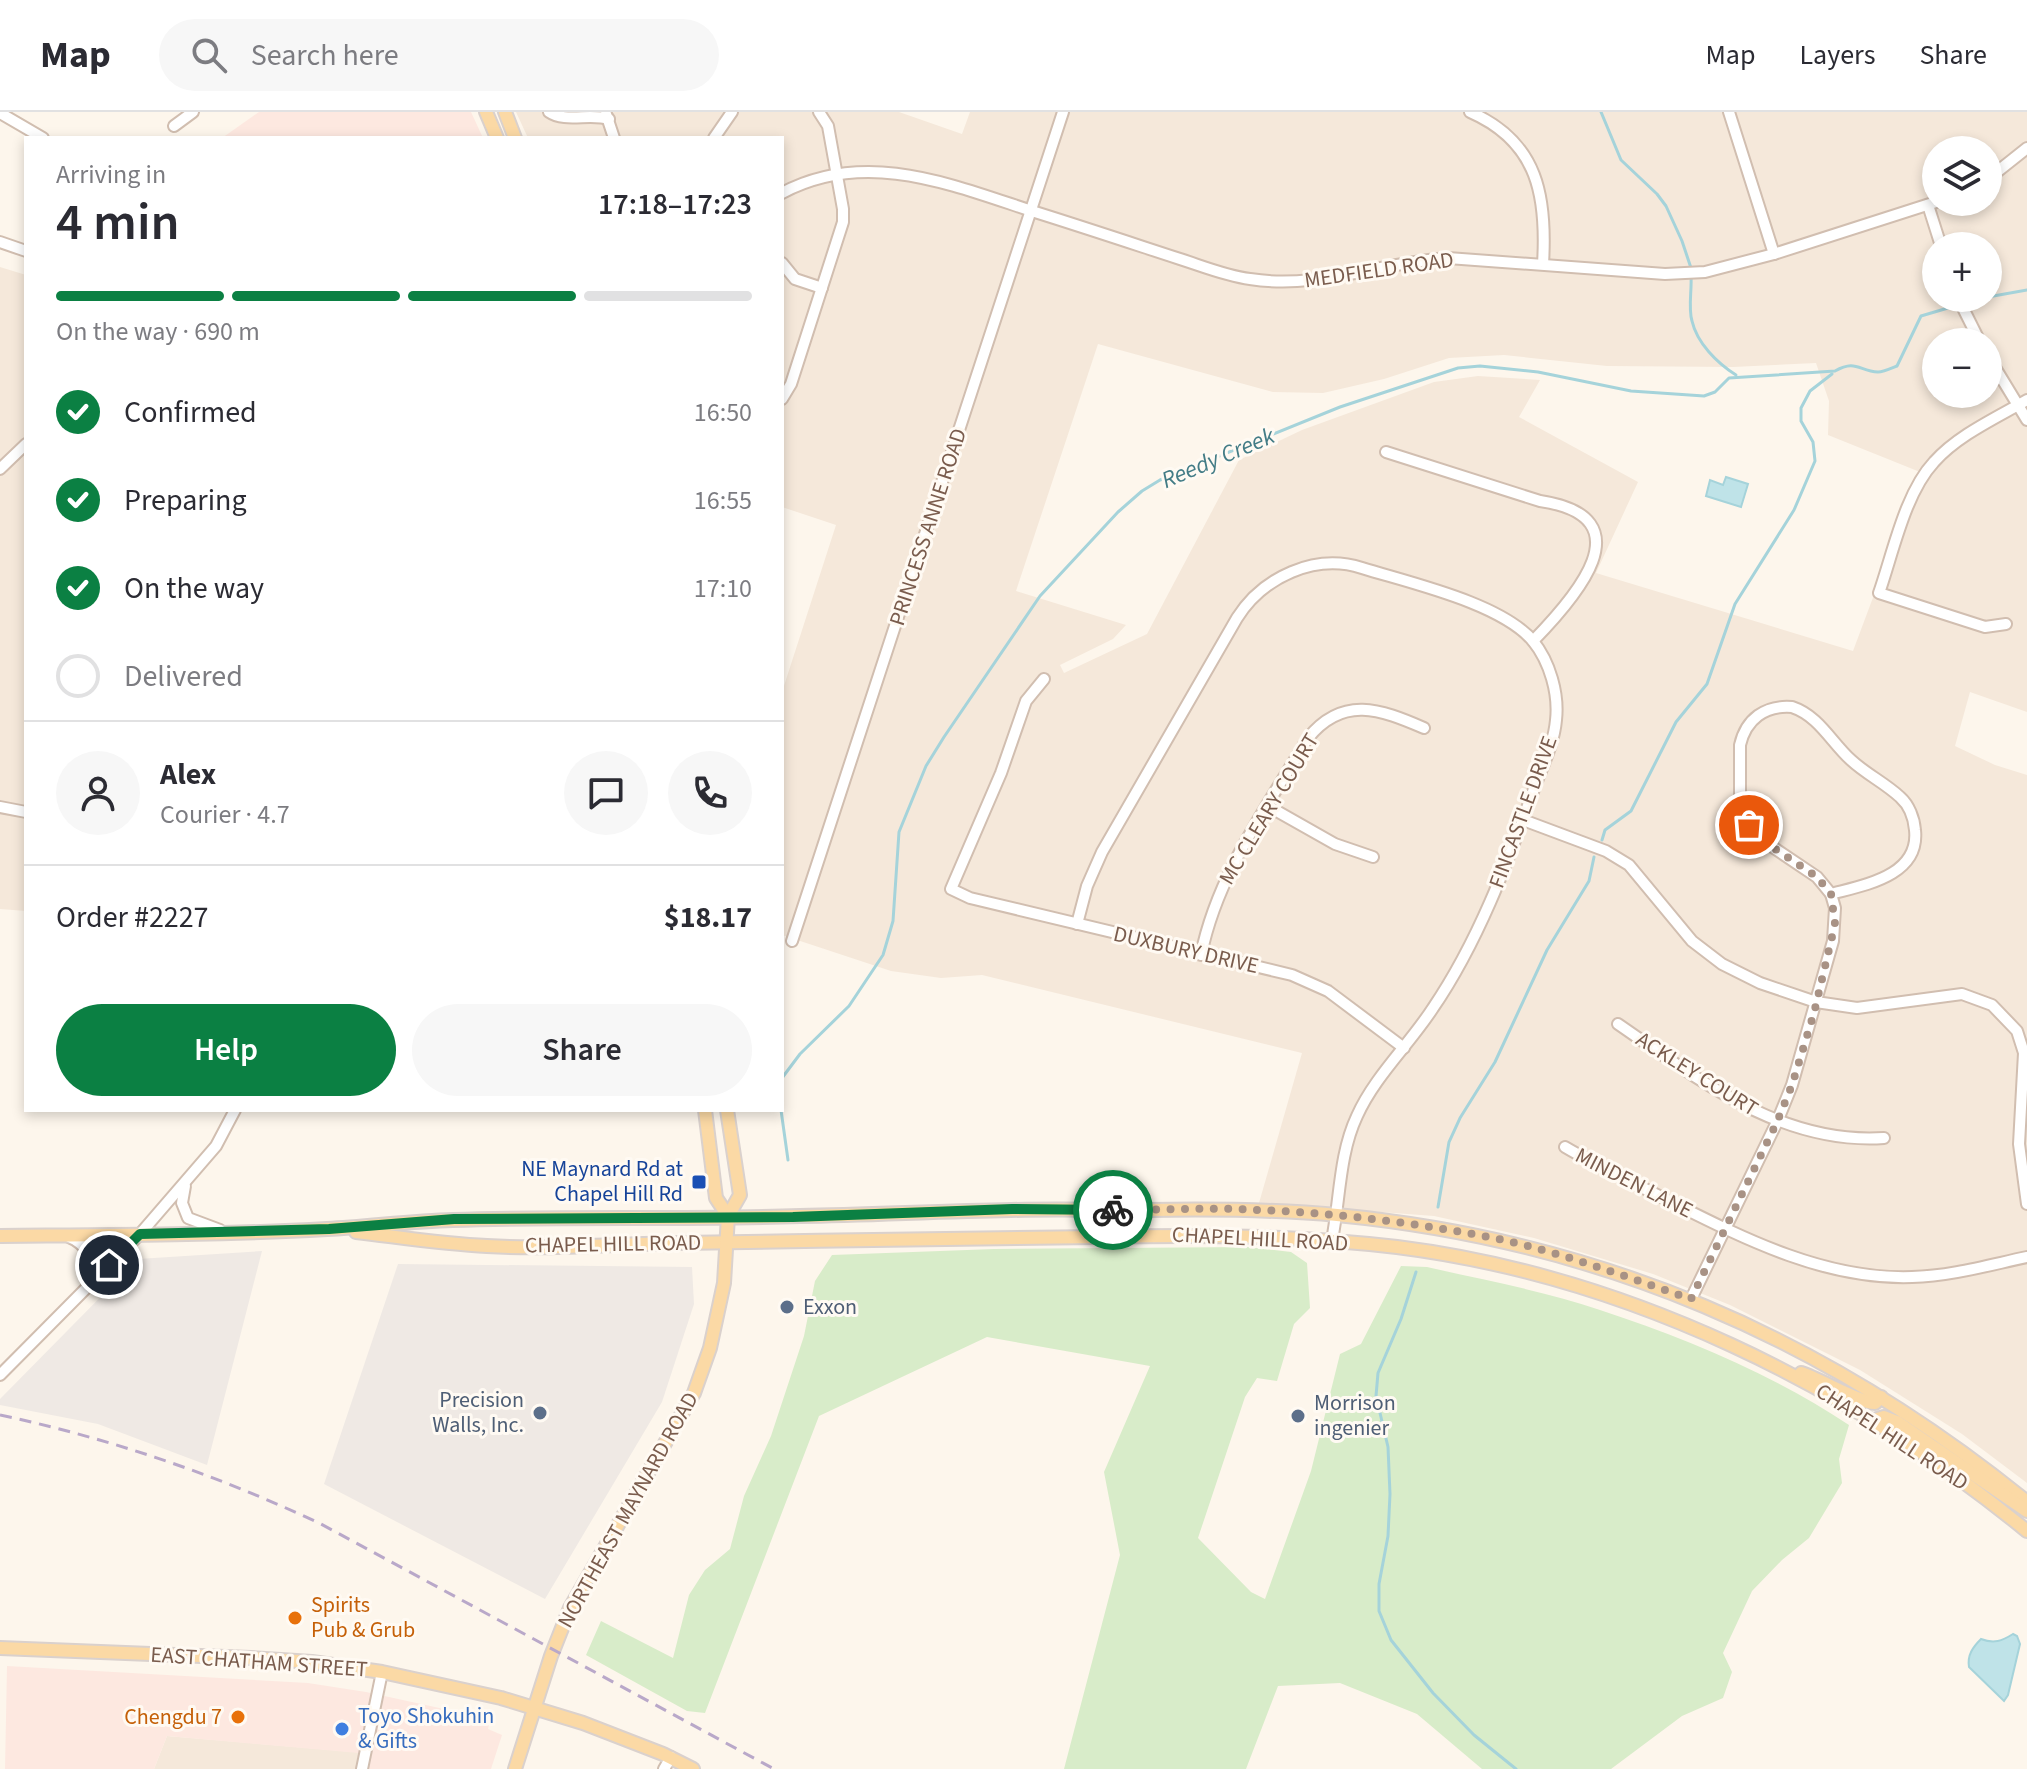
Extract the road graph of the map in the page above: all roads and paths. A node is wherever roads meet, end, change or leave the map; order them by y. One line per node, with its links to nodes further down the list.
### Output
1 (193, 112): 12 (street)
2 (486, 112): 14 (main road)
3 (505, 112): 15 (main road)
4 (549, 112): 11 (street)
5 (732, 112): 17 (street)
6 (819, 112): 20 (street)
7 (1063, 112): 23 (street, PRINCESS ANNE ROAD)
8 (1470, 112): 27 (street)
9 (1729, 112): 26 (street)
10 (0, 113): 13 (street)
11 (607, 116): 16 (street)
12 (174, 126)
13 (40, 136)
14 (496, 136)
15 (514, 136)
16 (613, 136)
17 (715, 136)
18 (2027, 148): 19 (street)
19 (2002, 168)
20 (837, 174): 21 (street, MEDFIELD ROAD); 23 (street, MEDFIELD ROAD); 29 (street)
21 (784, 192)
22 (1922, 207): 26 (street, MEDFIELD ROAD)
23 (1033, 211): 27 (street, MEDFIELD ROAD); 49 (street, PRINCESS ANNE ROAD)
24 (0, 242): 25 (street)
25 (24, 250)
26 (1774, 254): 27 (street, MEDFIELD ROAD)
27 (1543, 264)
28 (784, 265): 29 (street)
29 (822, 288): 31 (street)
30 (2002, 380): 33 (street)
31 (784, 396)
32 (2027, 400): 33 (street)
33 (2017, 406): 34 (street); 38 (street)
34 (2027, 420)
35 (24, 446): 37 (street)
36 (1386, 452): 39 (street)
37 (0, 469)
38 (2006, 624)
39 (1533, 641): 45 (street, FINCASTLE DRIVE); 48 (street, FINCASTLE DRIVE)
40 (1044, 679): 48 (street, DUXBURY DRIVE)
41 (1424, 728): 42 (street, MC CLEARY COURT)
42 (1268, 806): 46 (street); 50 (street, MC CLEARY COURT)
43 (0, 807): 44 (street)
44 (24, 812)
45 (1523, 820): 51 (street); 53 (street, FINCASTLE DRIVE)
46 (1373, 857)
47 (1831, 894): 47 (street); 51 (street)
48 (1077, 924): 50 (street, DUXBURY DRIVE)
49 (792, 941)
50 (1201, 955): 53 (street, DUXBURY DRIVE)
51 (1816, 1002): 57 (street); 61 (street)
52 (1618, 1024): 57 (street, ACKLEY COURT)
53 (1404, 1048): 62 (street, FINCASTLE DRIVE)
54 (234, 1112): 60 (street)
55 (705, 1112): 63 (main road, NORTHEAST MAYNARD ROAD)
56 (727, 1112): 63 (main road, NORTHEAST MAYNARD ROAD)
57 (1777, 1122): 58 (street, ACKLEY COURT); 65 (street)
58 (1884, 1138)
59 (1565, 1147): 65 (street, MINDEN LANE)
60 (188, 1179): 66 (street); 67 (street)
61 (2027, 1204)
62 (1337, 1215): 63 (main road, CHAPEL HILL ROAD); 70 (street, FINCASTLE DRIVE); 74 (main road, CHAPEL HILL ROAD)
63 (728, 1216): 64 (main road, CHAPEL HILL ROAD); 71 (main road, NORTHEAST MAYNARD ROAD)
64 (329, 1229): 66 (main road, CHAPEL HILL ROAD); 71 (main road, CHAPEL HILL ROAD)
65 (1726, 1229): 72 (street, MINDEN LANE); 74 (street)
66 (230, 1232): 67 (main road, CHAPEL HILL ROAD)
67 (140, 1234): 69 (main road, CHAPEL HILL ROAD); 73 (street)
68 (0, 1236): 69 (main road, CHAPEL HILL ROAD)
69 (66, 1236): 73 (street)
70 (1332, 1240): 71 (main road, CHAPEL HILL ROAD); 75 (main road, CHAPEL HILL ROAD)
71 (725, 1243): 84 (main road, NORTHEAST MAYNARD ROAD)
72 (2027, 1257)
73 (92, 1282): 76 (street)
74 (1691, 1299): 77 (main road, CHAPEL HILL ROAD)
75 (1771, 1363): 77 (main road); 78 (main road, CHAPEL HILL ROAD)
76 (0, 1375)
77 (1881, 1397): 79 (main road, CHAPEL HILL ROAD)
78 (1871, 1421): 80 (main road); 81 (main road, CHAPEL HILL ROAD)
79 (2027, 1502)
80 (2027, 1511)
81 (2027, 1531)
82 (0, 1648): 83 (main road, EAST CHATHAM STREET)
83 (382, 1672): 84 (main road, EAST CHATHAM STREET); 86 (street)
84 (533, 1708): 85 (main road, EAST CHATHAM STREET); 87 (main road, NORTHEAST MAYNARD ROAD)
85 (668, 1763): 88 (main road, EAST CHATHAM STREET)
86 (362, 1769)
87 (515, 1769)
88 (693, 1769)

